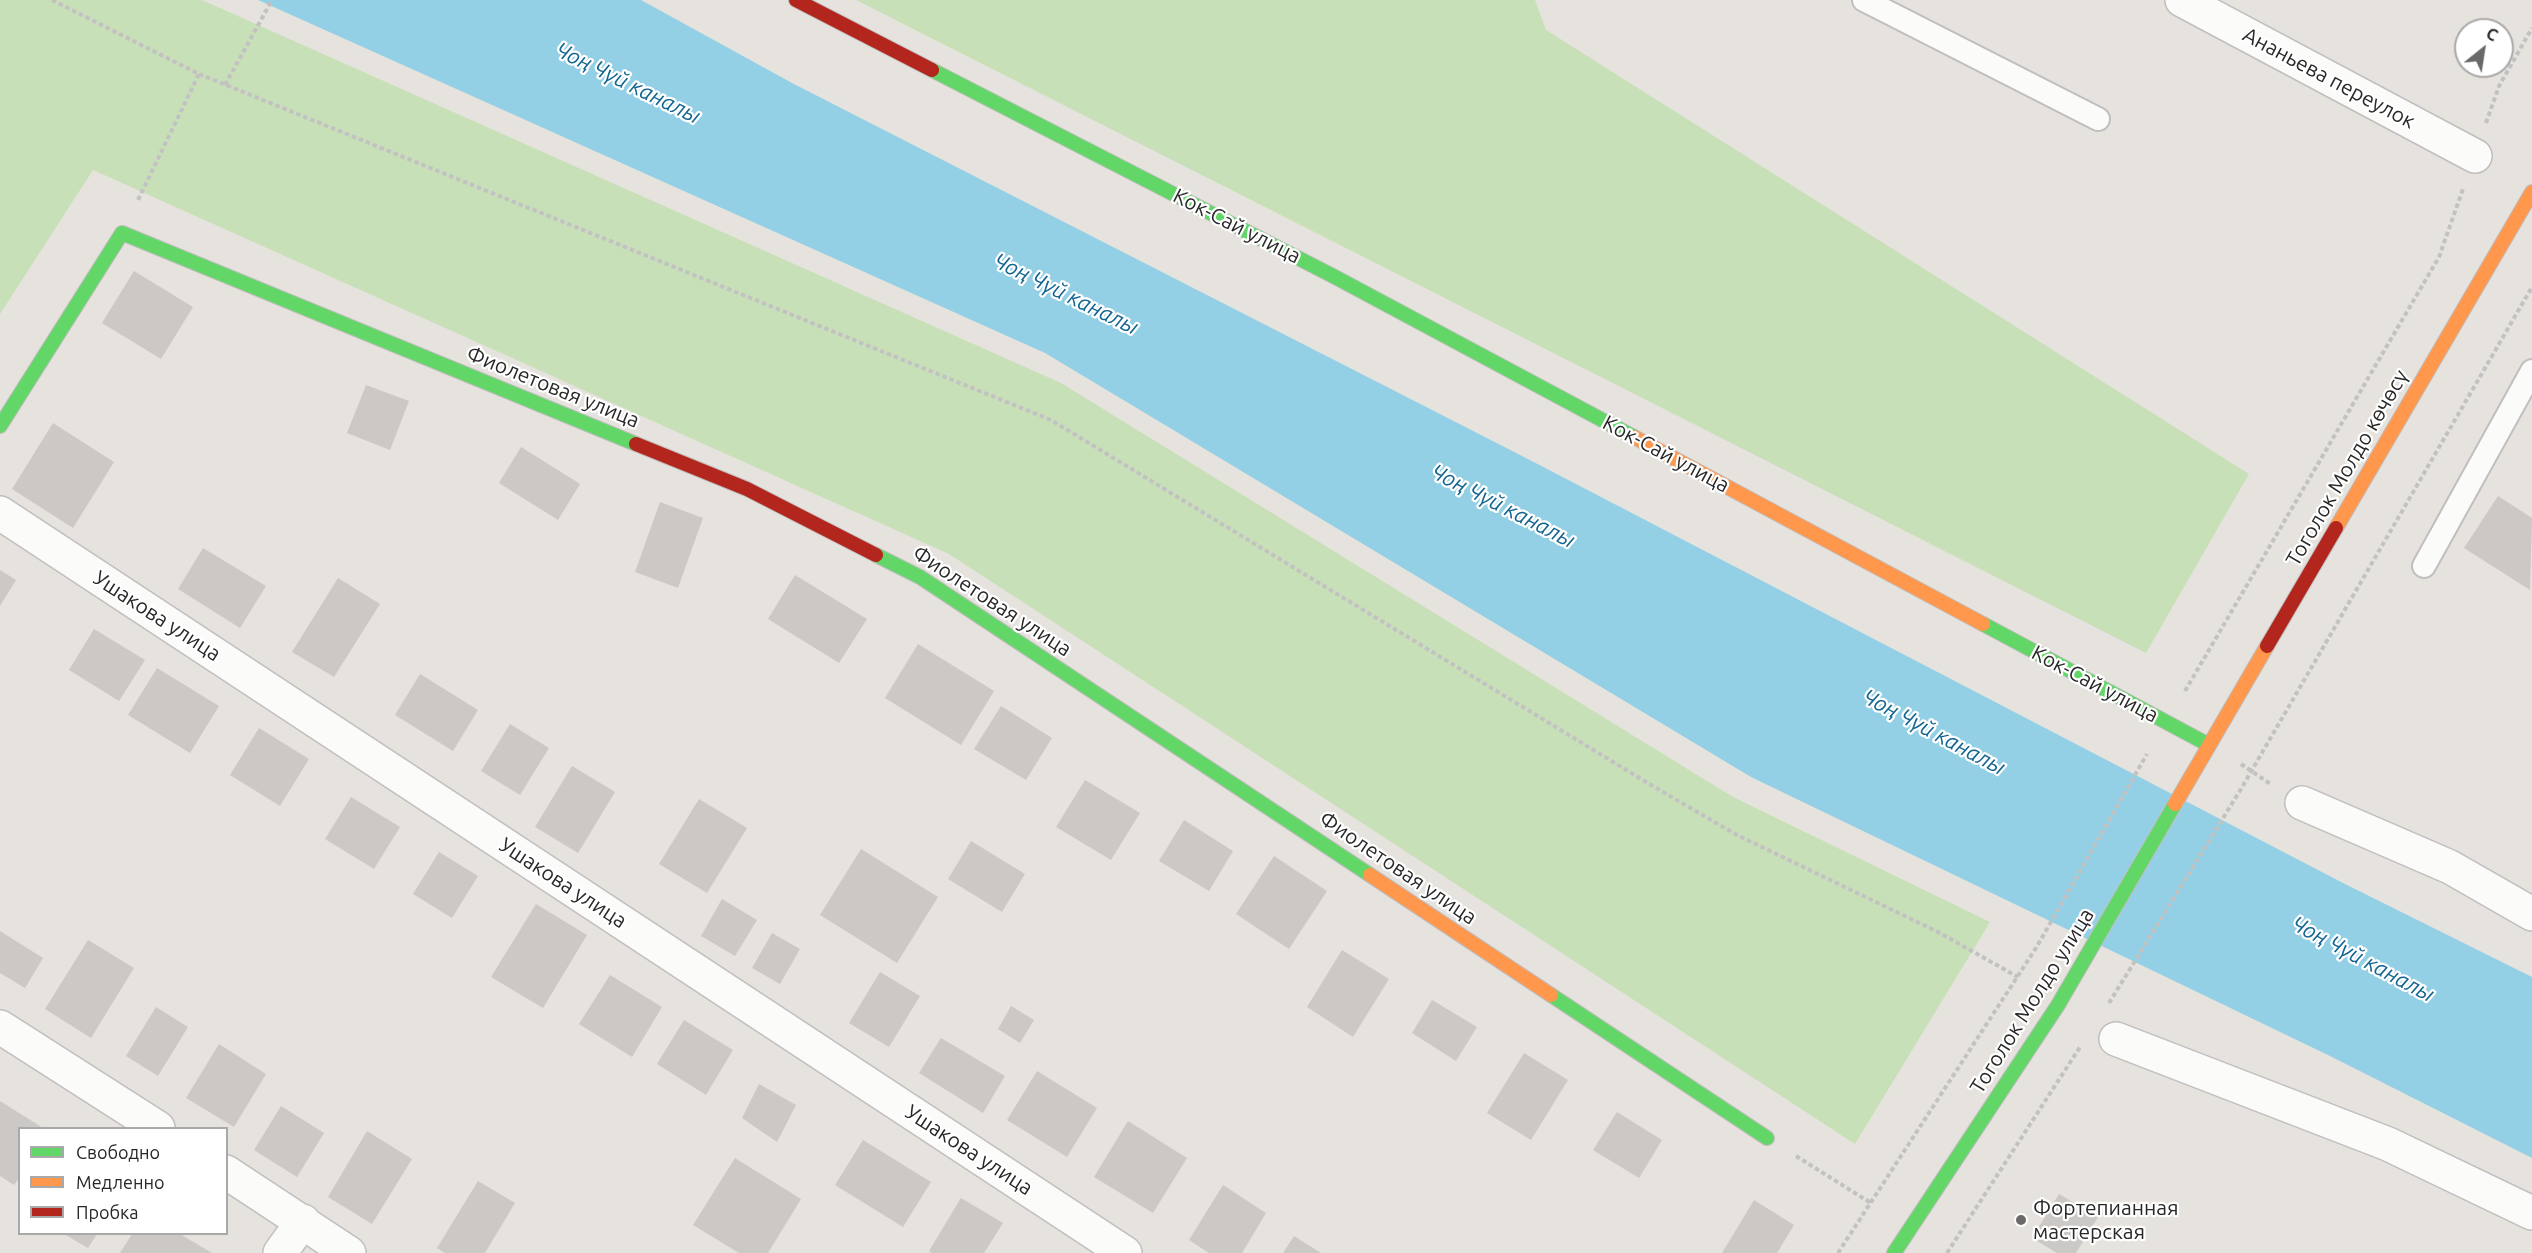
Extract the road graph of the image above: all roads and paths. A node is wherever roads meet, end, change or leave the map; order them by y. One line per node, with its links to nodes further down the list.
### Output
1 (52, 0): 7 (path)
2 (796, 0): 18 (street, Кок-Сай улица)
3 (1864, 0): 9 (lane)
4 (2182, 0): 10 (street, Ананьева переулок)
5 (271, 2): 8 (path)
6 (2532, 28): 10 (path)
7 (199, 74): 8 (path); 12 (path)
8 (225, 85): 24 (path)
9 (2098, 119)
10 (2475, 156): 18 (path)
11 (2532, 192): 19 (street, Тоголок Молдо көчөсү)
12 (122, 233): 15 (street); 30 (street, Фиолетовая улица)
13 (2532, 287): 21 (path)
14 (2532, 371): 17 (lane)
15 (0, 426)
16 (0, 513): 37 (street, Ушакова улица)
17 (2424, 566)
18 (2166, 722): 19 (street, Кок-Сай улица); 24 (path)
19 (2209, 746): 20 (street, Тоголок Молдо көчөсү); 21 (path)
20 (2198, 765): 39 (street, Тоголок Молдо улица)
21 (2251, 770): 22 (path); 25 (path)
22 (2302, 803): 23 (street)
23 (2532, 914)
24 (2018, 976): 32 (path)
25 (2108, 1005)
26 (0, 1028): 29 (street)
27 (2116, 1039): 33 (street)
28 (2080, 1047): 40 (path)
29 (156, 1127)
30 (1767, 1138): 32 (path)
31 (228, 1173): 34 (street)
32 (1872, 1203): 38 (path)
33 (2532, 1213)
34 (303, 1221): 35 (street); 36 (street)
35 (280, 1253)
36 (349, 1253)
37 (1125, 1253)
38 (1838, 1253)
39 (1894, 1253)
40 (1947, 1253)

